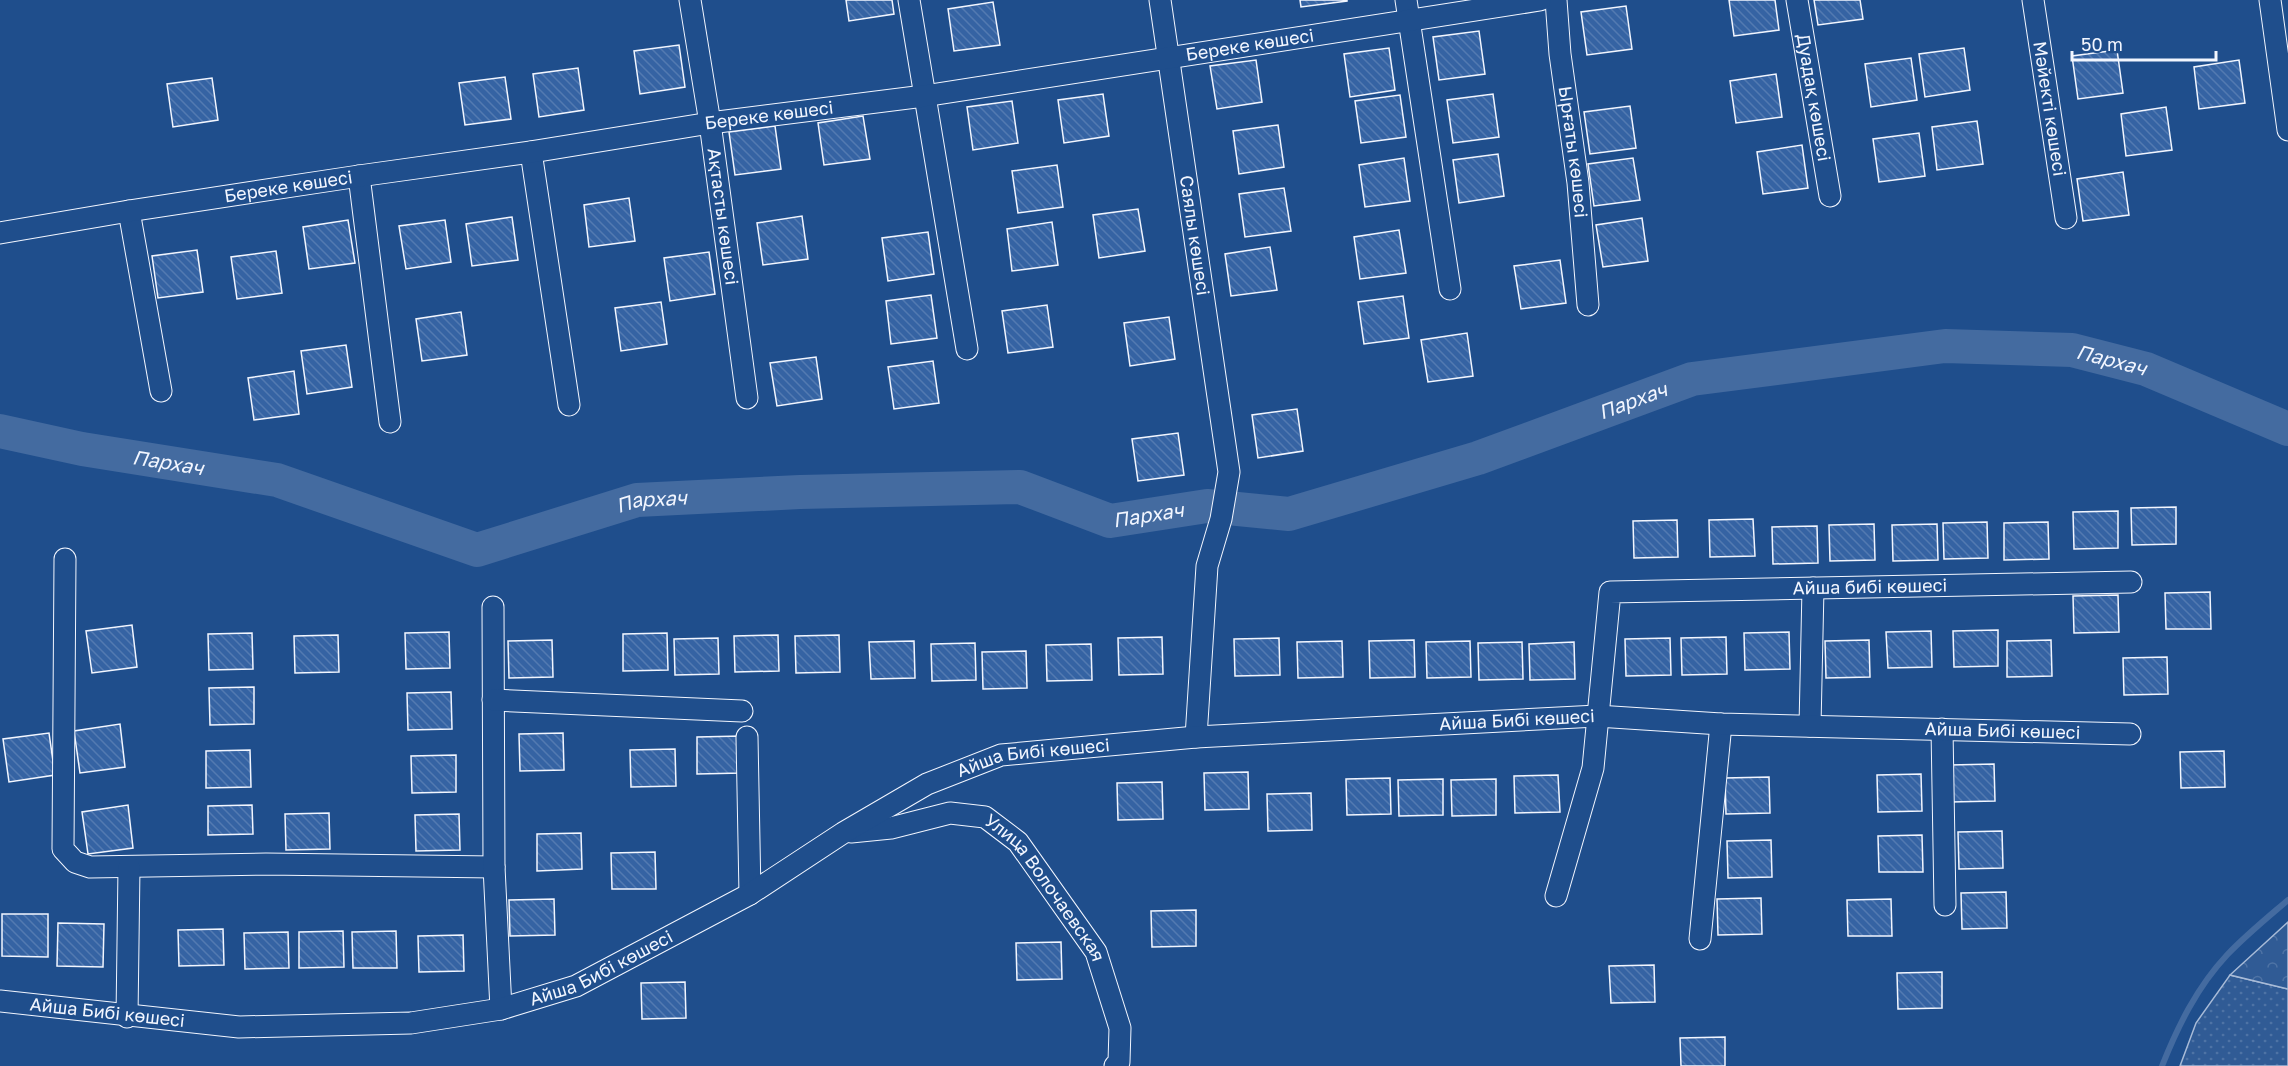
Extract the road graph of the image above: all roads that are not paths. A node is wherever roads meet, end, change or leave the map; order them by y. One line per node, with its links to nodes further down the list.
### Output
1 (690, 0): 13 (street, Ақтасты көшесі)
2 (909, 0): 12 (street)
3 (1160, 0): 11 (street, Саялы көшесі)
4 (1406, 0): 10 (street)
5 (1540, 0): 10 (street, Береке көшесі)
6 (1556, 0): 22 (street, Ырғаты көшесі)
7 (1797, 0): 17 (street, Дуадақ көшесі)
8 (2033, 0): 19 (street, Мәйекті көшесі)
9 (2270, 0): 14 (street)
10 (1410, 22): 11 (street, Береке көшесі); 21 (street)
11 (1168, 58): 12 (street, Береке көшесі); 40 (street, Саялы көшесі)
12 (924, 96): 13 (street, Береке көшесі); 23 (street)
13 (710, 123): 15 (street, Береке көшесі); 25 (street, Ақтасты көшесі)
14 (2288, 130)
15 (531, 152): 16 (street, Береке көшесі); 26 (street)
16 (359, 176): 18 (street, Береке көшесі); 27 (street)
17 (1830, 196)
18 (129, 211): 20 (street, Береке көшесі); 24 (street)
19 (2066, 218)
20 (0, 233)
21 (1450, 289)
22 (1587, 305)
23 (967, 349)
24 (161, 391)
25 (747, 398)
26 (569, 405)
27 (390, 422)
28 (65, 559): 42 (street)
29 (2131, 582): 30 (street, Айша бибі көшесі)
30 (1813, 588): 34 (street, Айша бибі көшесі); 36 (street)
31 (493, 607): 32 (street)
32 (493, 700): 33 (street); 43 (street)
33 (742, 711)
34 (1597, 716): 35 (street, Айша Бибі көшесі); 40 (street, Айша Бибі көшесі); 45 (street)
35 (1721, 724): 36 (street, Айша Бибі көшесі); 47 (street)
36 (1810, 726): 37 (street, Айша Бибі көшесі)
37 (1942, 729): 38 (street, Айша Бибі көшесі); 46 (street)
38 (2130, 734)
39 (747, 737): 44 (street)
40 (1196, 737): 41 (street, Айша Бибі көшесі)
41 (843, 832): 44 (street, Айша Бибі көшесі); 51 (street, Улица Волочаевская)
42 (129, 867): 43 (street); 50 (street)
43 (494, 867): 49 (street)
44 (750, 894): 49 (street, Айша Бибі көшесі)
45 (1556, 896)
46 (1945, 905)
47 (1700, 939)
48 (0, 1001): 50 (street, Айша Бибі көшесі)
49 (501, 1009): 50 (street, Айша Бибі көшесі)
50 (127, 1017)
51 (1115, 1066)

